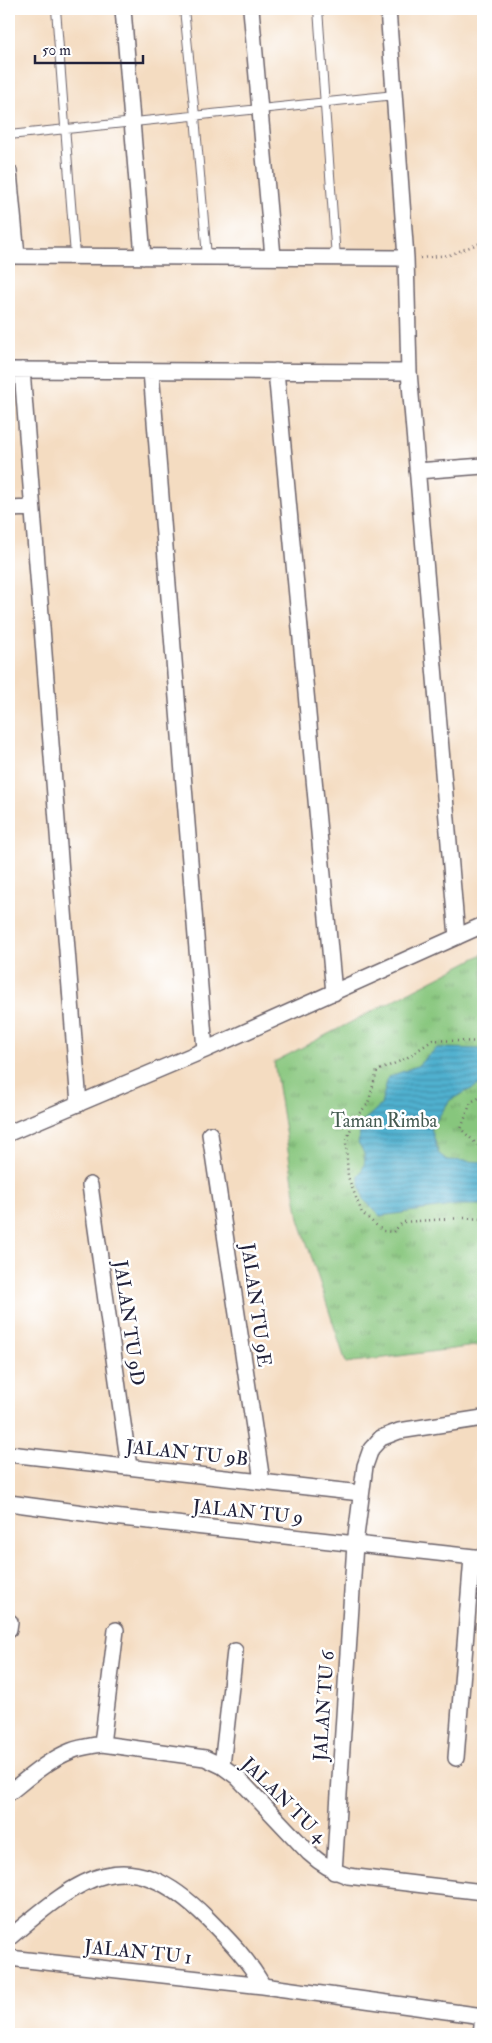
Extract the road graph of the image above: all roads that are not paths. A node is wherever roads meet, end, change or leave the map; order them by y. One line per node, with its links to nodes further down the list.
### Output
1 (56, 9): 12 (lane)
2 (123, 9): 11 (street)
3 (184, 9): 10 (lane)
4 (251, 9): 9 (street)
5 (318, 9): 8 (lane)
6 (388, 9): 7 (street)
7 (395, 95): 8 (lane); 21 (street)
8 (325, 102): 9 (lane); 20 (lane)
9 (260, 109): 10 (lane); 19 (street)
10 (195, 116): 11 (lane); 18 (lane)
11 (132, 122): 12 (lane); 17 (street)
12 (66, 129): 13 (lane); 16 (lane)
13 (9, 135)
14 (9, 172): 15 (street)
15 (13, 256): 16 (street)
16 (75, 256): 17 (street)
17 (143, 256): 18 (street)
18 (207, 257): 19 (street)
19 (273, 257): 20 (street)
20 (336, 258): 21 (street)
21 (406, 258): 25 (street)
22 (15, 370): 23 (street); 28 (street)
23 (151, 371): 24 (street); 33 (street)
24 (276, 371): 25 (street); 32 (street)
25 (409, 372): 27 (street)
26 (483, 466): 27 (street)
27 (417, 471): 31 (street)
28 (31, 508): 29 (street); 34 (street)
29 (9, 509)
30 (483, 925): 31 (street)
31 (457, 937): 32 (street)
32 (334, 994): 33 (street)
33 (205, 1050): 34 (street)
34 (79, 1104): 35 (street)
35 (9, 1133)
36 (210, 1134): 41 (street, JALAN TU 9E)
37 (90, 1185): 40 (street, JALAN TU 9D)
38 (483, 1418): 42 (street, JALAN TU 6)
39 (9, 1454): 40 (street, JALAN TU 9B)
40 (129, 1467): 41 (street, JALAN TU 9B)
41 (262, 1481): 42 (street, JALAN TU 9B)
42 (361, 1493): 44 (street, JALAN TU 6)
43 (9, 1503): 44 (street, JALAN TU 9)
44 (355, 1544): 45 (street, JALAN TU 9); 52 (street, JALAN TU 6)
45 (477, 1558): 49 (street)
46 (116, 1630): 48 (street)
47 (234, 1651): 50 (street)
48 (102, 1744): 50 (street, JALAN TU 4); 51 (street, JALAN TU 4)
49 (456, 1758)
50 (222, 1766): 52 (street, JALAN TU 4)
51 (9, 1793)
52 (334, 1872): 53 (street, JALAN TU 4)
53 (483, 1892)
54 (9, 1938): 56 (street)
55 (9, 1958): 56 (street, JALAN TU 1)
56 (263, 1986): 57 (street, JALAN TU 1)
57 (483, 2016): 58 (street)
58 (481, 2034)

